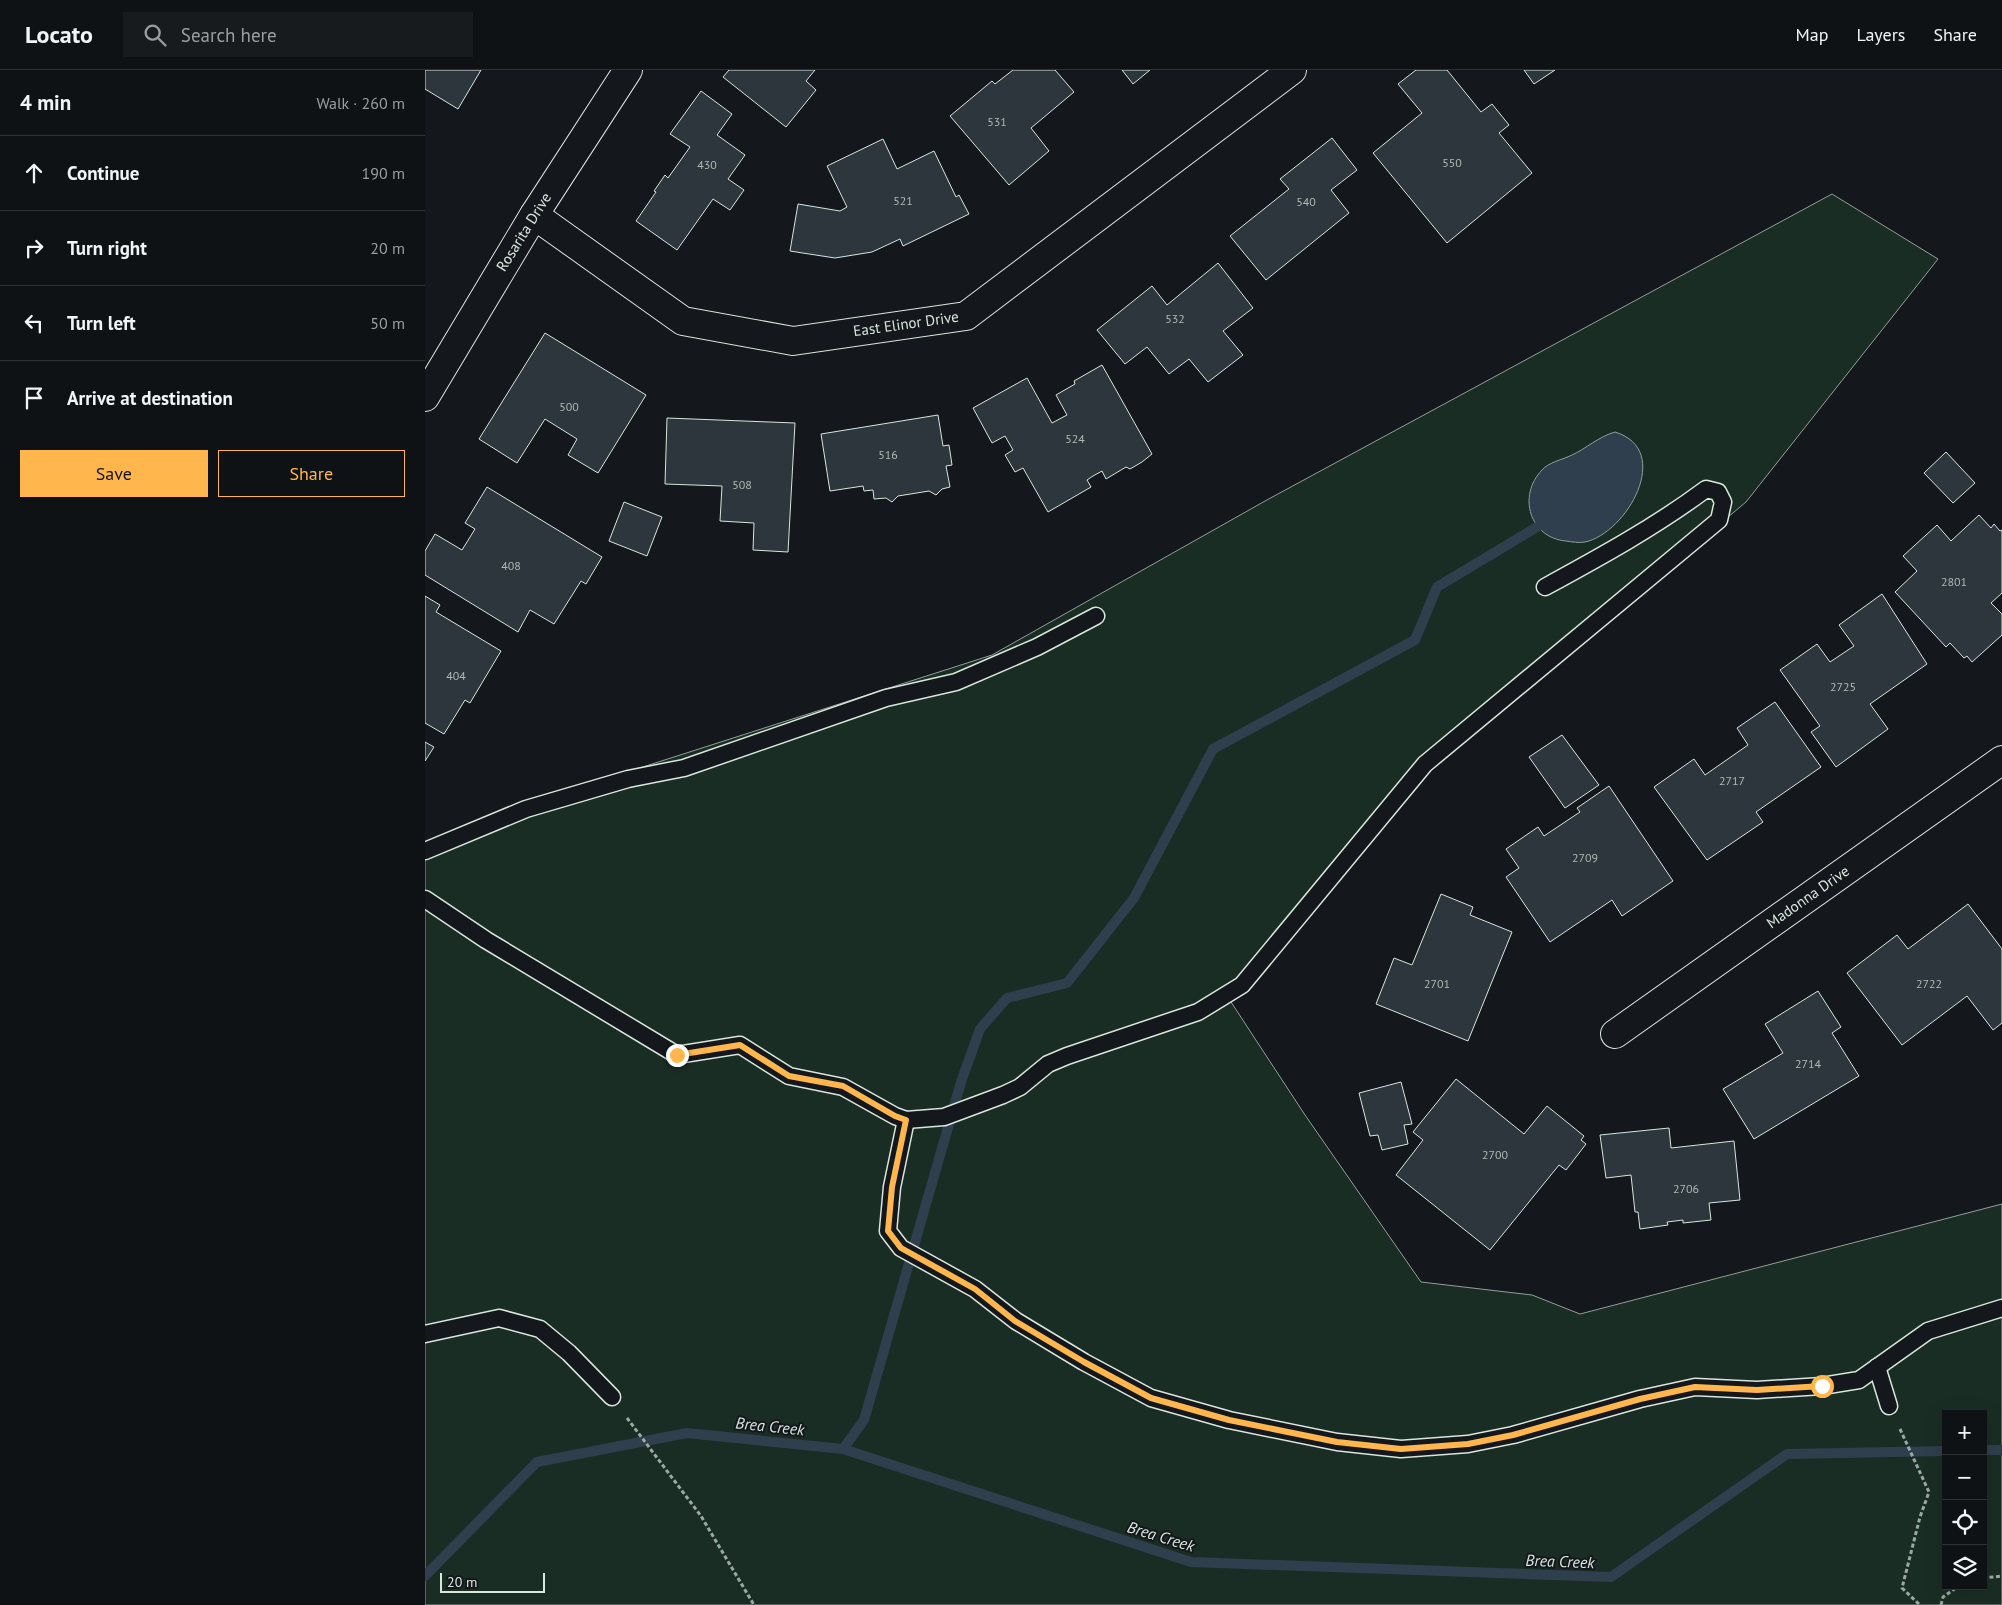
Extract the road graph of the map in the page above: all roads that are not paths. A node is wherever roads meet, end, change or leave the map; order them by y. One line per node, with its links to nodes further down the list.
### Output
1 (628, 70): 3 (street, Rosarita Drive)
2 (1292, 70): 3 (street, East Elinor Drive)
3 (534, 215): 4 (street, Rosarita Drive)
4 (425, 397)
5 (1545, 588): 11 (lane)
6 (1096, 616): 8 (lane)
7 (2002, 760): 10 (street, Madonna Drive)
8 (425, 851)
9 (425, 899): 11 (lane)
10 (1615, 1034)
11 (906, 1120): 14 (lane)
12 (2002, 1308): 14 (lane)
13 (425, 1334): 15 (lane)
14 (1877, 1367): 16 (lane)
15 (612, 1397)
16 (1889, 1406)

